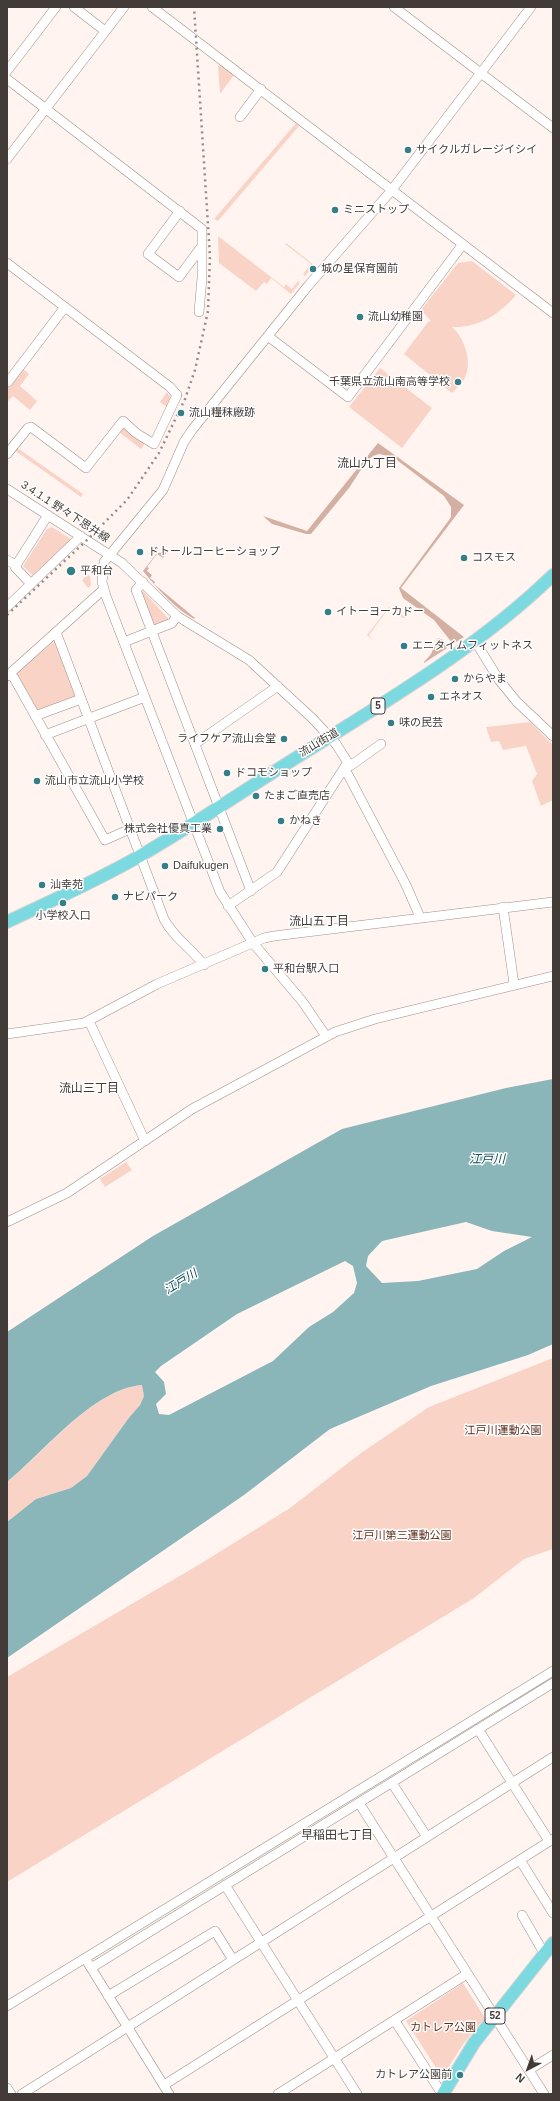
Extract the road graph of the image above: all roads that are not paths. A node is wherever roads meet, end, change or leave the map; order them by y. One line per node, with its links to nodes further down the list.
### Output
1 (56, 7): 8 (street)
2 (74, 7): 7 (street)
3 (124, 7): 7 (street)
4 (152, 7): 11 (street)
5 (394, 7): 9 (street)
6 (531, 7): 9 (street)
7 (105, 31): 12 (street)
8 (7, 71)
9 (481, 73): 14 (street); 16 (street)
10 (7, 79): 12 (street)
11 (261, 89): 13 (street); 16 (street)
12 (46, 108): 15 (street); 17 (street)
13 (240, 117)
14 (553, 128)
15 (7, 159)
16 (391, 191): 18 (street); 24 (street)
17 (180, 211): 19 (street); 19 (street)
18 (463, 244): 23 (street); 24 (street)
19 (202, 246): 22 (street)
20 (7, 263): 21 (street)
21 (65, 307): 25 (street); 26 (street)
22 (199, 312)
23 (553, 313)
24 (268, 337): 30 (street)
25 (7, 381)
26 (9, 448)
27 (7, 489): 28 (street, 3.4.1.1 野々下思井線)
28 (48, 515): 29 (street, 3.4.1.1 野々下思井線); 32 (street)
29 (81, 536): 30 (street, 3.4.1.1 野々下思井線); 35 (street)
30 (109, 555): 34 (street, 3.4.1.1 野々下思井線); 36 (street)
31 (7, 560): 32 (street)
32 (16, 565): 35 (street)
33 (553, 575): 41 (main road, 流山街道 / 5)
34 (143, 582): 38 (street, 3.4.1.1 野々下思井線); 39 (street)
35 (31, 584): 37 (street)
36 (104, 589): 40 (street); 42 (street)
37 (7, 607)
38 (177, 616): 39 (street); 44 (street, 3.4.1.1 野々下思井線)
39 (151, 631): 42 (street); 52 (street)
40 (56, 632): 43 (street); 46 (street)
41 (475, 641): 50 (street); 51 (main road, 流山街道 / 5)
42 (124, 642): 45 (street)
43 (8, 675): 47 (street)
44 (278, 686): 51 (street, 3.4.1.1 野々下思井線); 52 (street)
45 (145, 697): 48 (street); 56 (street)
46 (81, 699): 47 (street); 48 (street)
47 (35, 716): 49 (street)
48 (88, 718): 49 (street); 57 (street)
49 (45, 735): 57 (street)
50 (553, 736)
51 (330, 737): 54 (street, 3.4.1.1 野々下思井線); 55 (main road, 流山街道 / 5)
52 (195, 744): 55 (street)
53 (380, 744): 54 (street)
54 (348, 766): 59 (street); 63 (street, 3.4.1.1 野々下思井線)
55 (219, 806): 56 (main road, 流山街道 / 5); 59 (street)
56 (192, 823): 58 (main road, 流山街道 / 5); 61 (street)
57 (130, 829): 58 (street)
58 (140, 856): 64 (main road, 流山街道 / 5); 66 (street)
59 (251, 891): 61 (street)
60 (553, 902): 62 (street)
61 (228, 906): 65 (street)
62 (503, 907): 63 (street); 68 (street)
63 (420, 917): 65 (street)
64 (7, 922)
65 (253, 943): 66 (street); 71 (street)
66 (204, 965): 69 (street)
67 (553, 976): 68 (street)
68 (514, 984): 71 (street)
69 (89, 1021): 70 (street); 72 (street)
70 (7, 1034)
71 (326, 1036): 72 (street)
72 (145, 1141): 73 (street)
73 (7, 1222)
74 (553, 1671): 91 (street)
75 (553, 1683): 76 (street)
76 (478, 1729): 78 (street); 79 (street)
77 (553, 1757): 79 (street)
78 (392, 1783): 80 (street); 81 (street)
79 (512, 1783): 81 (street); 82 (street)
80 (359, 1803): 83 (street); 85 (street)
81 (427, 1837): 83 (street)
82 (551, 1840): 84 (street)
83 (394, 1858): 88 (street); 89 (street)
84 (520, 1860): 86 (street); 88 (street)
85 (225, 1885): 89 (street); 93 (street)
86 (553, 1913)
87 (522, 1915): 90 (street)
88 (431, 1916): 94 (street); 96 (street)
89 (261, 1942): 92 (street); 96 (street)
90 (550, 1947): 98 (main road, 52)
91 (85, 1958): 93 (street); 97 (street)
92 (233, 1960): 95 (street); 100 (street)
93 (91, 1968): 95 (street)
94 (467, 1974): 98 (street); 99 (street)
95 (108, 1996): 100 (street)
96 (298, 2001): 102 (street); 104 (street)
97 (7, 2006)
98 (495, 2016): 103 (street); 112 (main road, 52)
99 (395, 2021): 102 (street); 112 (street)
100 (128, 2027): 104 (street); 108 (street)
101 (553, 2055): 103 (street)
102 (334, 2058): 110 (street); 111 (street)
103 (529, 2070): 106 (street)
104 (164, 2085): 109 (street)
105 (7, 2088): 107 (street)
106 (541, 2093)
107 (11, 2094)
108 (22, 2094)
109 (169, 2094)
110 (278, 2094)
111 (357, 2094)
112 (442, 2094)

